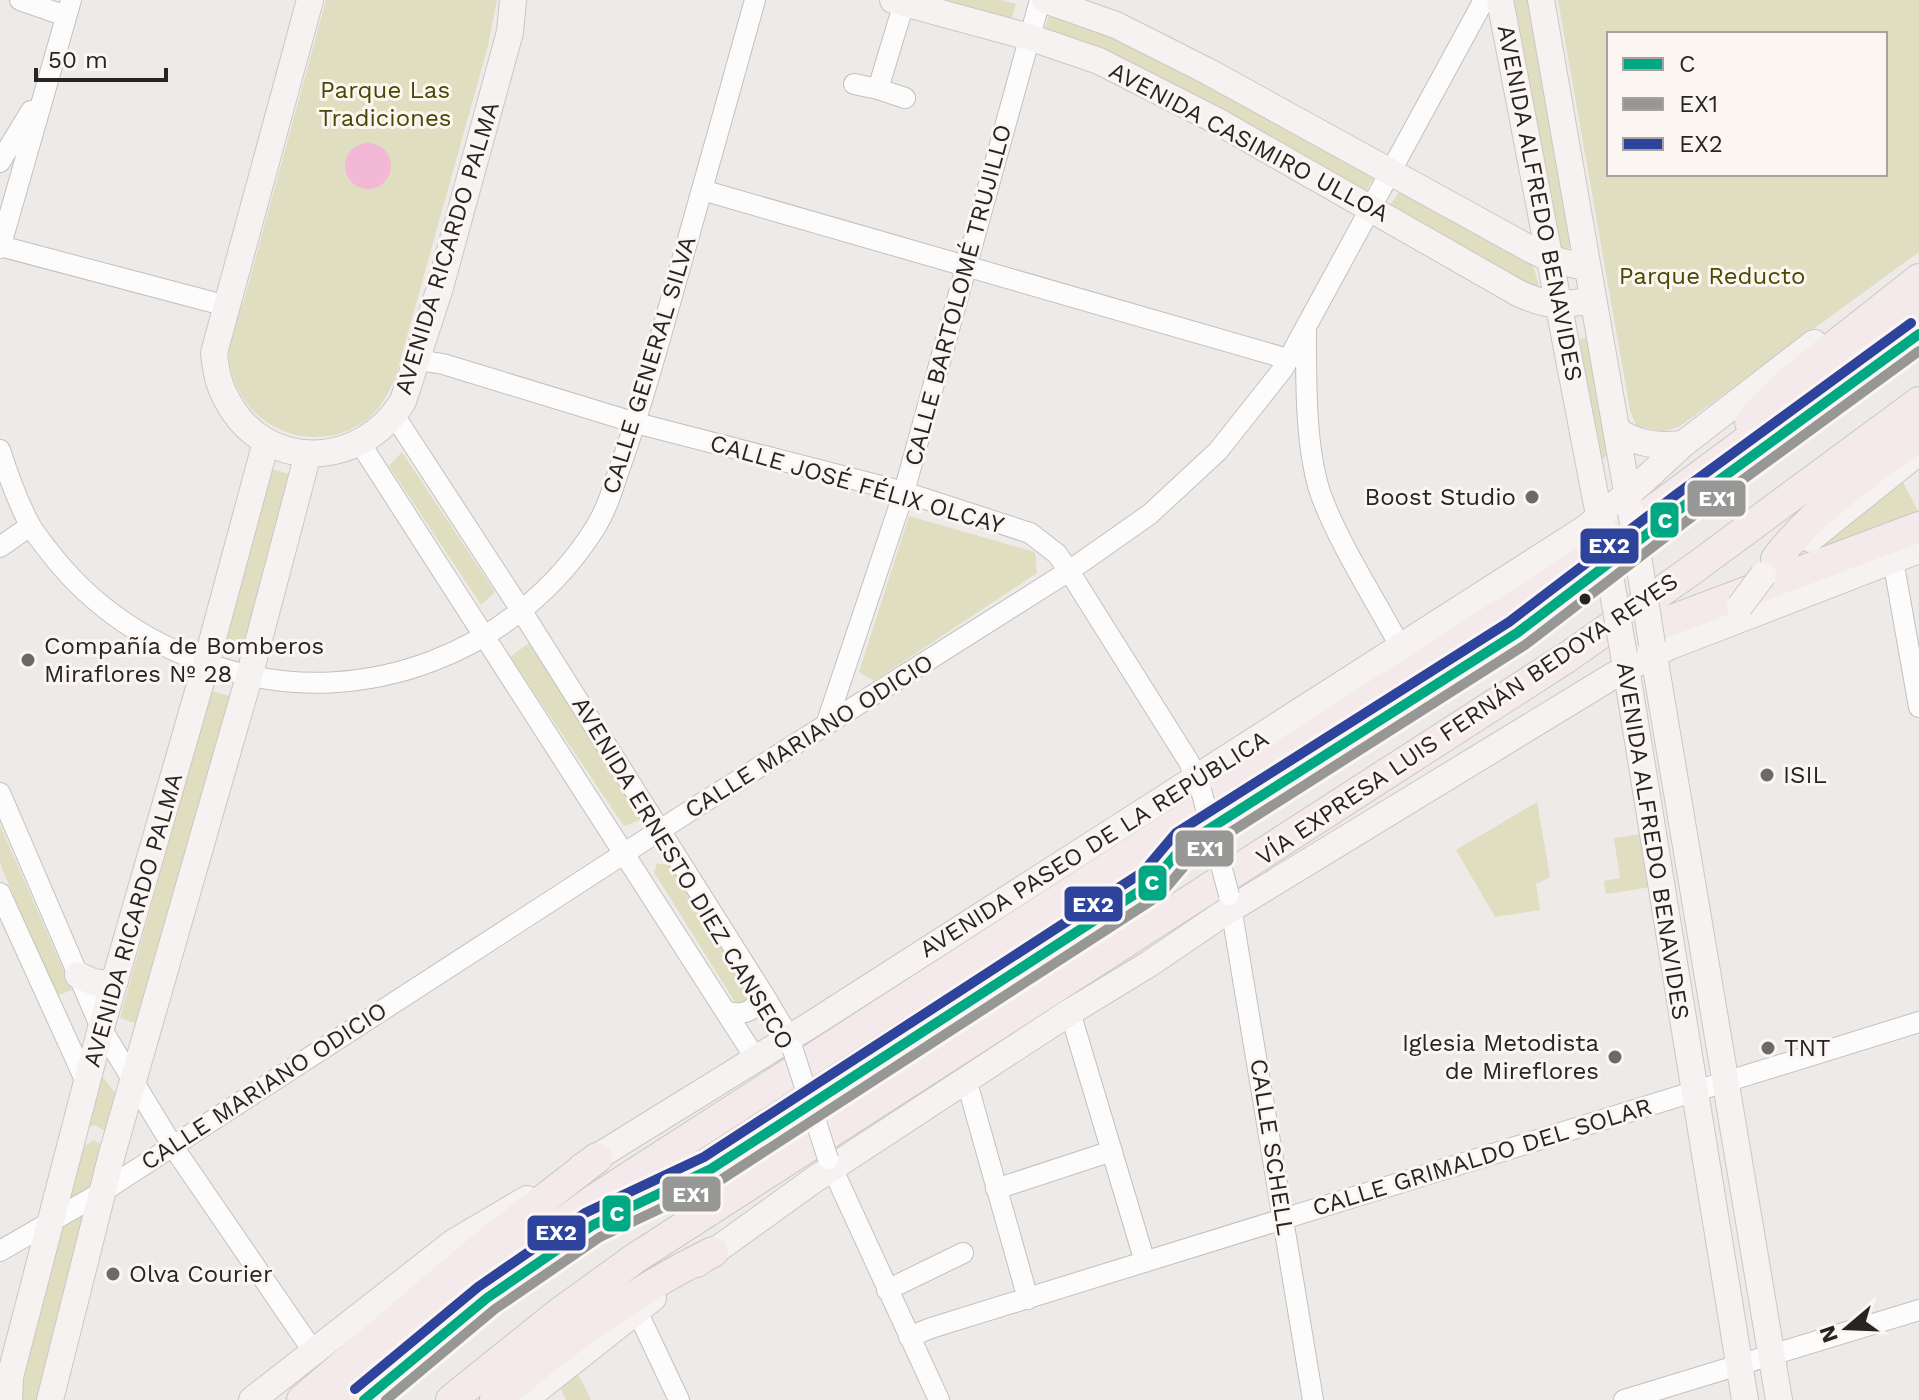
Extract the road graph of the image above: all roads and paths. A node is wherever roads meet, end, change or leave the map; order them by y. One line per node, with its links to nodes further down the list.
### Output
1 (20, 0): 11 (street)
2 (310, 0): 29 (main road, AVENIDA RICARDO PALMA)
3 (513, 0): 12 (main road, AVENIDA RICARDO PALMA)
4 (522, 0): 12 (main road, AVENIDA RICARDO PALMA)
5 (755, 0): 20 (street, CALLE GENERAL SILVA)
6 (1042, 0): 13 (street, CALLE BARTOLOMÉ TRUJILLO); 19 (main road, AVENIDA CASIMIRO ULLOA)
7 (1484, 0): 19 (street, CALLE MARIANO ODICIO)
8 (1500, 0): 23 (main road, AVENIDA ALFREDO BENAVIDES)
9 (1541, 0): 26 (main road, AVENIDA ALFREDO BENAVIDES)
10 (898, 2): 13 (main road, AVENIDA CASIMIRO ULLOA); 16 (street)
11 (69, 8): 15 (street)
12 (510, 32): 34 (main road, AVENIDA RICARDO PALMA)
13 (1029, 37): 21 (main road, AVENIDA CASIMIRO ULLOA); 25 (street, CALLE BARTOLOMÉ TRUJILLO)
14 (854, 84): 16 (street)
15 (45, 88): 18 (street); 22 (street)
16 (878, 89): 17 (street)
17 (905, 98)
18 (0, 162)
19 (1391, 172): 21 (street, CALLE MARIANO ODICIO); 23 (main road, AVENIDA CASIMIRO ULLOA)
20 (702, 190): 25 (street); 37 (street, CALLE GENERAL SILVA)
21 (1372, 207): 30 (main road, AVENIDA CASIMIRO ULLOA); 32 (street, CALLE MARIANO ODICIO)
22 (0, 247): 29 (street)
23 (1551, 259): 26 (main road, AVENIDA CASIMIRO ULLOA); 30 (main road, AVENIDA ALFREDO BENAVIDES)
24 (1919, 264): 41 (main road, AVENIDA PASEO DE LA REPÚBLICA)
25 (967, 267): 33 (street); 47 (street, CALLE BARTOLOMÉ TRUJILLO)
26 (1587, 268): 28 (main road, AVENIDA ALFREDO BENAVIDES)
27 (1919, 279): 45 (highway)
28 (1592, 300): 30 (main road); 38 (main road, AVENIDA ALFREDO BENAVIDES)
29 (227, 306): 39 (main road, AVENIDA RICARDO PALMA)
30 (1560, 307): 49 (main road, AVENIDA ALFREDO BENAVIDES)
31 (1919, 313): 45 (highway)
32 (1306, 330): 33 (street, CALLE MARIANO ODICIO); 60 (street)
33 (1288, 359): 56 (street, CALLE MARIANO ODICIO)
34 (418, 360): 36 (main road, AVENIDA RICARDO PALMA); 37 (street, CALLE JOSÉ FÉLIX OLCAY)
35 (1919, 402): 62 (highway, VÍA EXPRESA LUIS FERNÁN BEDOYA REYES)
36 (394, 415): 40 (main road, AVENIDA RICARDO PALMA); 57 (street, AVENIDA ERNESTO DIEZ CANSECO)
37 (636, 423): 47 (street, CALLE JOSÉ FÉLIX OLCAY); 57 (street, CALLE GENERAL SILVA)
38 (1616, 430): 41 (main road); 48 (main road, AVENIDA ALFREDO BENAVIDES)
39 (266, 442): 44 (main road, AVENIDA RICARDO PALMA); 64 (main road, AVENIDA RICARDO PALMA)
40 (360, 443): 44 (main road, AVENIDA RICARDO PALMA); 59 (street, AVENIDA ERNESTO DIEZ CANSECO)
41 (1683, 444): 48 (main road, AVENIDA PASEO DE LA REPÚBLICA)
42 (1917, 448): 46 (main road); 55 (highway)
43 (0, 450): 50 (street, CALLE GENERAL SILVA)
44 (308, 454): 66 (main road, AVENIDA RICARDO PALMA)
45 (1706, 473): 119 (highway)
46 (1919, 484)
47 (904, 492): 56 (street, CALLE JOSÉ FÉLIX OLCAY); 65 (street, CALLE BARTOLOMÉ TRUJILLO)
48 (1629, 503): 49 (main road, AVENIDA PASEO DE LA REPÚBLICA); 61 (main road, AVENIDA ALFREDO BENAVIDES, bridge)
49 (1601, 524): 60 (main road, AVENIDA PASEO DE LA REPÚBLICA); 63 (main road, AVENIDA ALFREDO BENAVIDES, bridge)
50 (30, 526): 52 (street); 64 (street, CALLE GENERAL SILVA)
51 (1919, 527): 62 (highway)
52 (0, 547)
53 (1919, 550): 54 (main road)
54 (1893, 560): 58 (main road); 68 (street)
55 (1770, 567): 58 (main road, bridge)
56 (1069, 571): 67 (street, CALLE MARIANO ODICIO); 70 (street, CALLE JOSÉ FÉLIX OLCAY)
57 (521, 610): 59 (street, CALLE GENERAL SILVA); 72 (street, AVENIDA ERNESTO DIEZ CANSECO)
58 (1734, 614): 61 (main road)
59 (484, 636): 66 (street, CALLE GENERAL SILVA); 73 (street, AVENIDA ERNESTO DIEZ CANSECO)
60 (1401, 648): 70 (main road, AVENIDA PASEO DE LA REPÚBLICA)
61 (1653, 649): 63 (main road); 87 (main road, AVENIDA ALFREDO BENAVIDES)
62 (1566, 658): 120 (highway, VÍA EXPRESA LUIS FERNÁN BEDOYA REYES)
63 (1625, 662): 75 (main road); 90 (main road, AVENIDA ALFREDO BENAVIDES)
64 (206, 664): 66 (street, CALLE GENERAL SILVA); 78 (main road, AVENIDA RICARDO PALMA)
65 (843, 669): 67 (street); 69 (street, CALLE BARTOLOMÉ TRUJILLO)
66 (249, 677): 88 (main road, AVENIDA RICARDO PALMA)
67 (868, 699): 69 (street, CALLE MARIANO ODICIO)
68 (1919, 707)
69 (826, 725): 72 (street, CALLE MARIANO ODICIO)
70 (1200, 784): 75 (street, CALLE JOSÉ FÉLIX OLCAY, bridge); 84 (main road, AVENIDA PASEO DE LA REPÚBLICA)
71 (0, 793): 77 (street)
72 (660, 831): 73 (street, CALLE MARIANO ODICIO); 79 (street, AVENIDA ERNESTO DIEZ CANSECO)
73 (624, 854): 80 (street, AVENIDA ERNESTO DIEZ CANSECO); 92 (street, CALLE MARIANO ODICIO)
74 (0, 893): 76 (street)
75 (1231, 901): 81 (main road); 99 (street, CALLE SCHELL)
76 (5, 919): 89 (street)
77 (78, 975): 78 (main road); 83 (street)
78 (115, 981): 83 (main road, AVENIDA RICARDO PALMA)
79 (762, 992): 80 (street); 84 (street, AVENIDA ERNESTO DIEZ CANSECO)
80 (725, 1011): 85 (street, AVENIDA ERNESTO DIEZ CANSECO)
81 (1070, 1012): 86 (main road); 93 (street)
82 (1919, 1022): 87 (street, CALLE GRIMALDO DEL SOLAR)
83 (101, 1028): 88 (street); 89 (main road, AVENIDA RICARDO PALMA)
84 (791, 1044): 85 (main road, AVENIDA PASEO DE LA REPÚBLICA); 96 (street, AVENIDA ERNESTO DIEZ CANSECO, bridge)
85 (756, 1059): 95 (main road, AVENIDA PASEO DE LA REPÚBLICA)
86 (966, 1079): 96 (main road); 97 (street)
87 (1725, 1082): 90 (street, CALLE GRIMALDO DEL SOLAR); 113 (main road, AVENIDA ALFREDO BENAVIDES)
88 (132, 1083): 92 (street); 94 (main road, AVENIDA RICARDO PALMA)
89 (87, 1084): 91 (main road, AVENIDA RICARDO PALMA)
90 (1694, 1091): 99 (street, CALLE GRIMALDO DEL SOLAR); 114 (main road, AVENIDA ALFREDO BENAVIDES)
91 (73, 1141): 94 (main road); 100 (main road, AVENIDA RICARDO PALMA)
92 (172, 1145): 98 (street, CALLE MARIANO ODICIO); 112 (street)
93 (1112, 1151): 97 (street); 104 (street)
94 (112, 1154): 98 (main road, AVENIDA RICARDO PALMA)
95 (597, 1158): 112 (main road, AVENIDA PASEO DE LA REPÚBLICA); 118 (highway)
96 (829, 1164): 102 (main road); 105 (street, AVENIDA ERNESTO DIEZ CANSECO)
97 (996, 1189): 106 (street)
98 (102, 1192): 100 (street, CALLE MARIANO ODICIO); 110 (main road, AVENIDA RICARDO PALMA)
99 (1284, 1219): 104 (street, CALLE GRIMALDO DEL SOLAR); 125 (street, CALLE SCHELL)
100 (49, 1224): 101 (street, CALLE MARIANO ODICIO); 109 (main road, AVENIDA RICARDO PALMA)
101 (0, 1251)
102 (713, 1252): 108 (main road); 121 (highway)
103 (963, 1253): 105 (street)
104 (1145, 1262): 106 (street, CALLE GRIMALDO DEL SOLAR)
105 (887, 1290): 111 (street, AVENIDA ERNESTO DIEZ CANSECO)
106 (1028, 1299): 111 (street, CALLE GRIMALDO DEL SOLAR)
107 (1919, 1310): 113 (street)
108 (637, 1311): 122 (main road); 123 (street)
109 (24, 1322): 110 (main road); 115 (main road, AVENIDA RICARDO PALMA)
110 (66, 1335): 116 (main road, AVENIDA RICARDO PALMA)
111 (909, 1337): 124 (street, AVENIDA ERNESTO DIEZ CANSECO)
112 (313, 1351): 117 (main road, AVENIDA PASEO DE LA REPÚBLICA)
113 (1771, 1356): 114 (street); 128 (main road, AVENIDA ALFREDO BENAVIDES)
114 (1738, 1365): 126 (street); 127 (main road, AVENIDA ALFREDO BENAVIDES)
115 (9, 1400)
116 (50, 1400)
117 (252, 1400)
118 (302, 1400)
119 (340, 1400)
120 (451, 1400)
121 (495, 1400)
122 (524, 1400)
123 (679, 1400)
124 (939, 1400)
125 (1313, 1400)
126 (1624, 1400)
127 (1745, 1400)
128 (1779, 1400)

